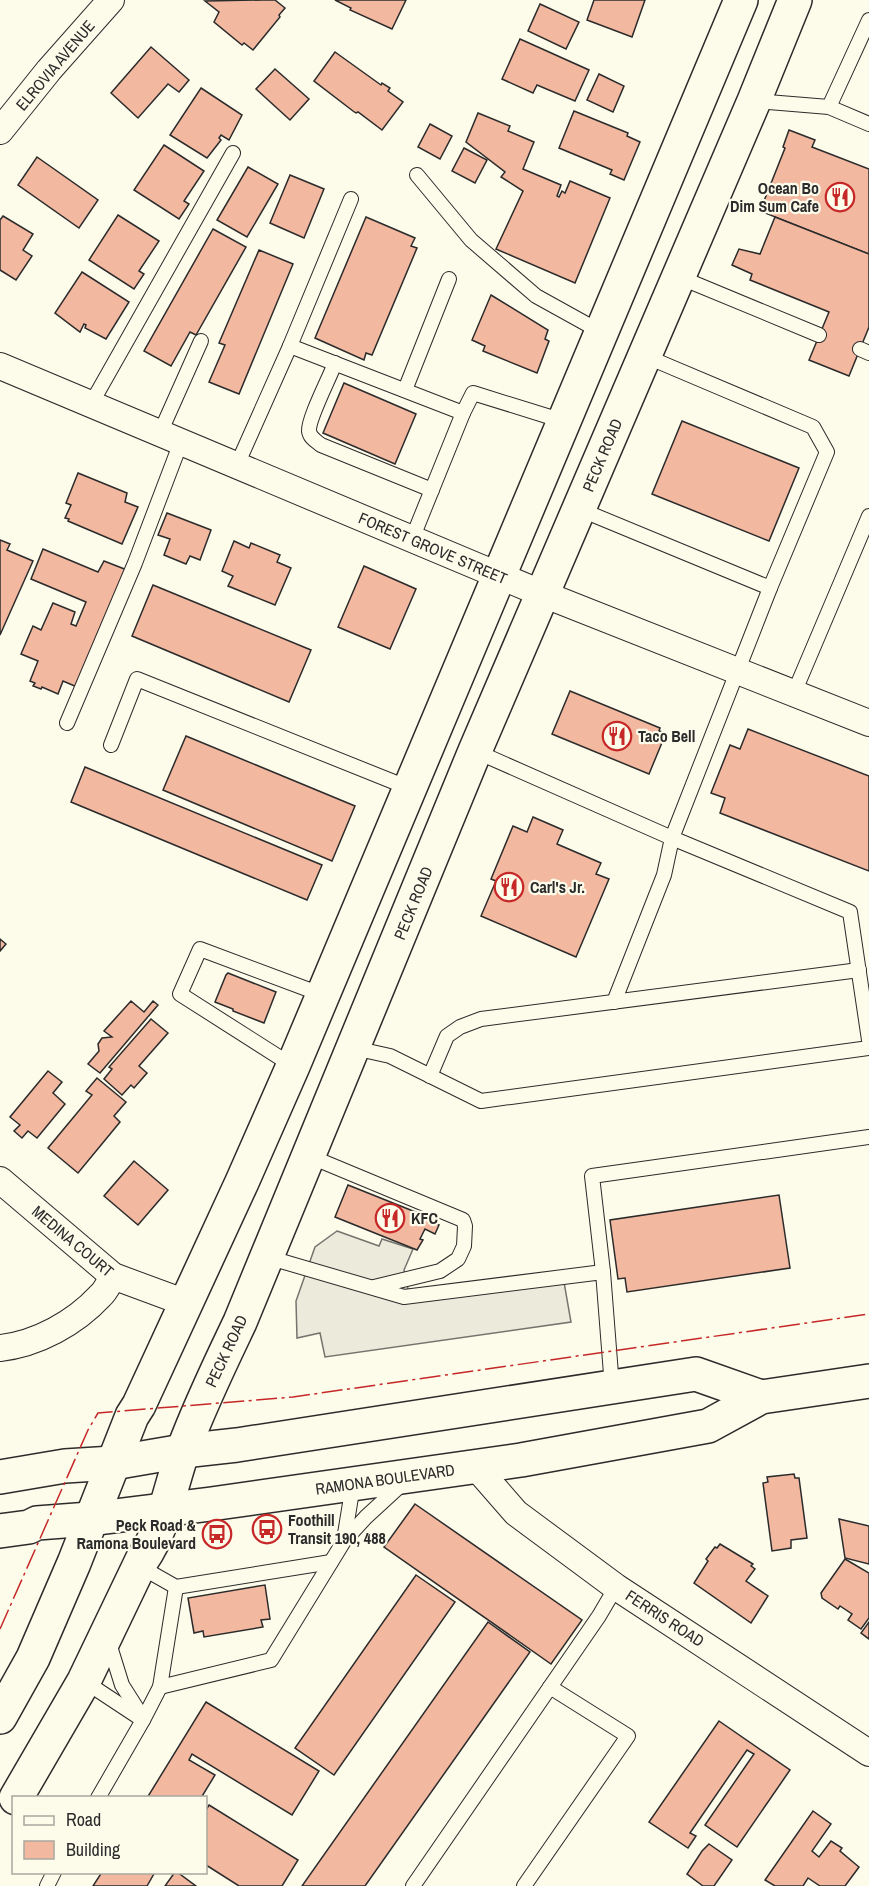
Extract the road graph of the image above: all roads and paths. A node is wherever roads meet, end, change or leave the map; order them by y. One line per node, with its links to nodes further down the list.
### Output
1 (111, 0): 9 (street, ELROVIA AVENUE)
2 (741, 0): 5 (main road)
3 (795, 0): 6 (main road, PECK ROAD)
4 (869, 20): 7 (lane)
5 (707, 81): 6 (main road); 15 (main road)
6 (754, 101): 7 (lane); 13 (main road, PECK ROAD)
7 (829, 107): 8 (lane)
8 (869, 124)
9 (0, 131)
10 (233, 153): 23 (lane)
11 (417, 175): 15 (lane)
12 (351, 199): 18 (lane)
13 (679, 277): 16 (lane); 19 (main road, PECK ROAD)
14 (449, 279): 22 (lane)
15 (601, 332): 25 (main road)
16 (819, 335)
17 (201, 341): 26 (lane)
18 (290, 346): 20 (lane); 27 (lane)
19 (645, 356): 29 (main road, PECK ROAD); 33 (lane)
20 (335, 363): 22 (lane); 28 (lane)
21 (0, 366): 23 (street, FOREST GROVE STREET)
22 (405, 390): 24 (lane)
23 (91, 404): 26 (street, FOREST GROVE STREET)
24 (463, 413): 25 (lane); 28 (lane)
25 (563, 422): 32 (main road)
26 (170, 437): 27 (street, FOREST GROVE STREET); 37 (lane)
27 (237, 465): 31 (street, FOREST GROVE STREET)
28 (432, 490): 31 (lane)
29 (579, 509): 33 (lane); 34 (main road, PECK ROAD)
30 (869, 516): 36 (lane)
31 (412, 539): 32 (street, FOREST GROVE STREET)
32 (498, 575): 34 (street, FOREST GROVE STREET); 41 (main road)
33 (770, 588): 35 (lane)
34 (543, 594): 35 (street, FOREST GROVE STREET); 40 (main road, PECK ROAD)
35 (738, 671): 36 (street, FOREST GROVE STREET); 42 (lane)
36 (794, 693): 38 (street, FOREST GROVE STREET)
37 (67, 723)
38 (869, 723)
39 (111, 745): 41 (lane)
40 (475, 751): 42 (lane); 48 (main road, PECK ROAD)
41 (409, 788): 44 (main road)
42 (672, 838): 43 (lane); 45 (lane)
43 (858, 970): 45 (lane); 47 (lane)
44 (323, 995): 46 (main road); 50 (lane)
45 (615, 1002): 51 (lane)
46 (309, 1028): 48 (main road); 50 (main road)
47 (869, 1040)
48 (354, 1048): 51 (lane); 53 (main road, PECK ROAD)
49 (869, 1048): 51 (lane)
50 (293, 1066): 59 (main road)
51 (430, 1076)
52 (869, 1137): 56 (lane)
53 (309, 1156): 55 (main road, PECK ROAD); 58 (lane)
54 (0, 1180): 57 (street, MEDINA COURT)
55 (267, 1257): 58 (lane); 64 (main road, PECK ROAD)
56 (603, 1272): 58 (lane); 62 (lane)
57 (113, 1276): 59 (street, MEDINA COURT); 60 (street)
58 (372, 1288)
59 (186, 1303): 65 (main road)
60 (0, 1348)
61 (869, 1381): 63 (main road, RAMONA BOULEVARD)
62 (612, 1387): 63 (main road, RAMONA BOULEVARD); 64 (main road, RAMONA BOULEVARD)
63 (761, 1397): 66 (main road, RAMONA BOULEVARD)
64 (183, 1451): 65 (main road, RAMONA BOULEVARD); 70 (main road, PECK ROAD)
65 (113, 1462): 68 (main road, RAMONA BOULEVARD); 71 (main road)
66 (476, 1466): 67 (main road, RAMONA BOULEVARD); 77 (street, FERRIS ROAD)
67 (412, 1474): 69 (main road, RAMONA BOULEVARD); 73 (lane)
68 (0, 1477)
69 (353, 1483): 70 (main road, RAMONA BOULEVARD); 73 (lane)
70 (166, 1510): 71 (main road, RAMONA BOULEVARD); 75 (main road, PECK ROAD)
71 (90, 1519): 72 (main road, RAMONA BOULEVARD); 82 (main road)
72 (0, 1531)
73 (344, 1541): 74 (lane)
74 (331, 1562): 76 (lane); 80 (lane)
75 (139, 1566): 76 (lane); 78 (main road, PECK ROAD)
76 (176, 1587): 80 (lane)
77 (616, 1587): 81 (lane); 84 (street, FERRIS ROAD)
78 (106, 1634): 79 (main road, PECK ROAD); 83 (lane)
79 (84, 1681): 83 (lane); 85 (main road, PECK ROAD)
80 (160, 1687): 83 (lane)
81 (550, 1687): 89 (lane); 90 (lane)
82 (0, 1717)
83 (143, 1720): 86 (lane)
84 (869, 1753)
85 (17, 1796)
86 (99, 1796)
87 (12, 1804): 88 (main road)
88 (0, 1821)
89 (413, 1886)
90 (524, 1886)

